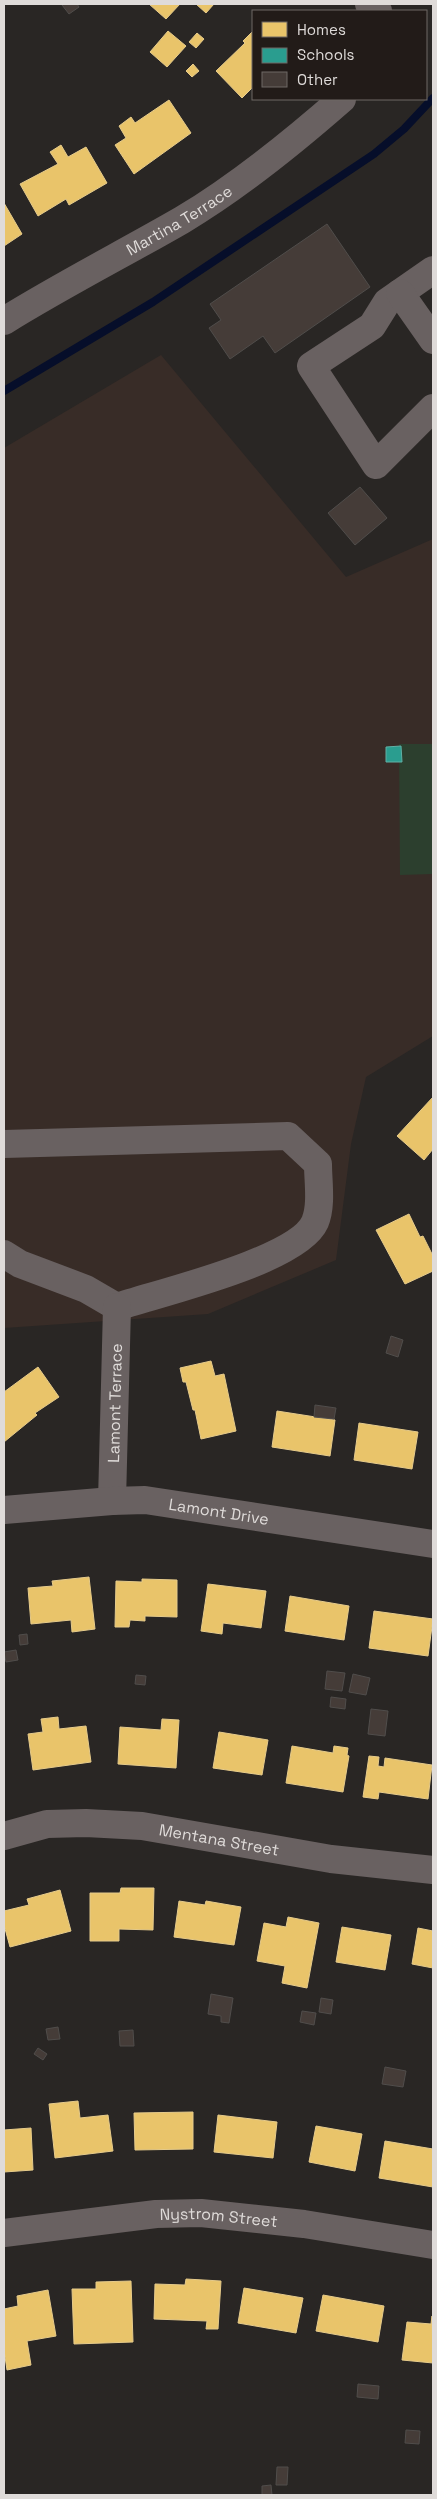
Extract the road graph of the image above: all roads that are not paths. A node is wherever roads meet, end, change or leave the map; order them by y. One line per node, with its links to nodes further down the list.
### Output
1 (341, 100): 4 (street, Martina Terrace)
2 (433, 270): 3 (street)
3 (400, 293): 5 (street); 6 (street)
4 (4, 321)
5 (433, 340)
6 (433, 408)
7 (4, 1144): 9 (street)
8 (4, 1254): 9 (street)
9 (117, 1307): 10 (street, Lamont Terrace)
10 (112, 1500): 11 (street, Lamont Drive); 12 (street, Lamont Drive)
11 (4, 1510)
12 (433, 1544)
13 (4, 1836): 14 (street, Mentana Street)
14 (433, 1870)
15 (4, 2233): 16 (street, Nystrom Street)
16 (433, 2245)

